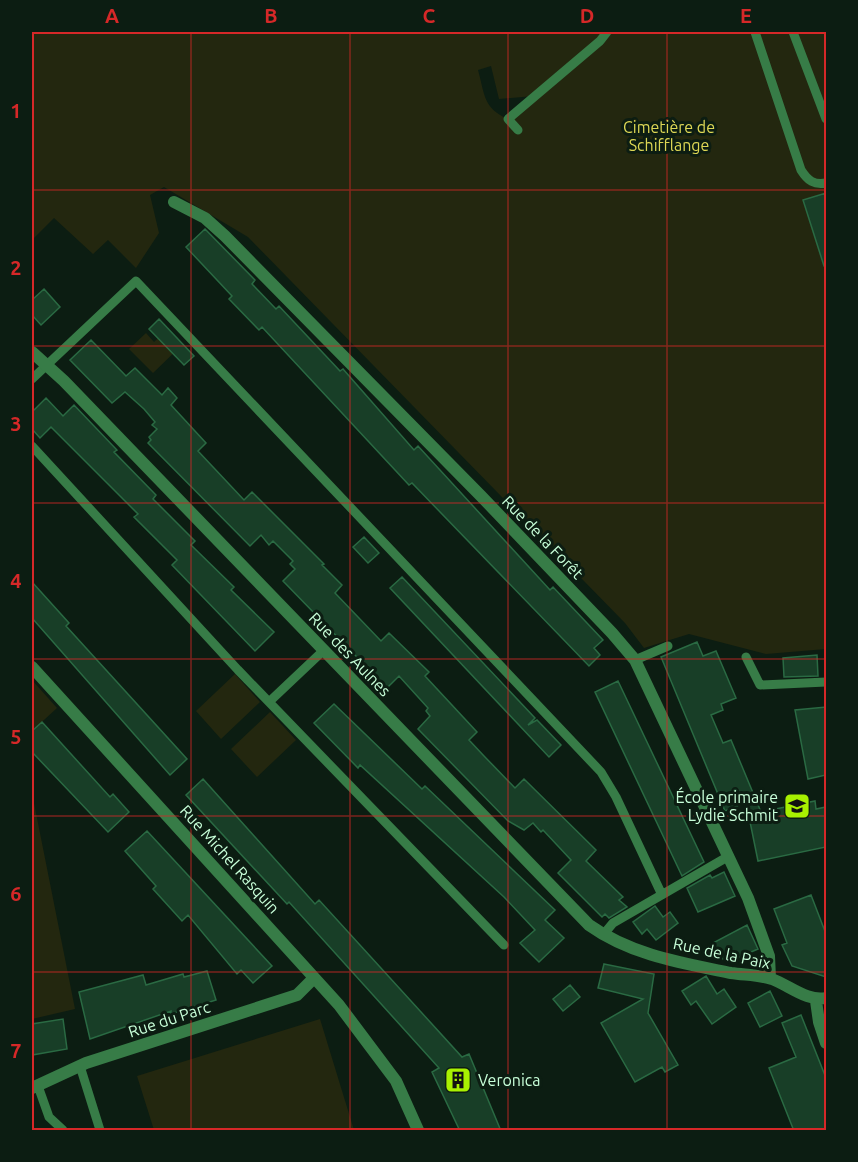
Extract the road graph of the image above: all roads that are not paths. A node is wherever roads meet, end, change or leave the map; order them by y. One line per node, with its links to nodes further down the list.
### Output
1 (607, 32): 5 (lane)
2 (756, 32): 6 (lane)
3 (793, 32): 4 (lane)
4 (826, 119)
5 (518, 130)
6 (826, 183)
7 (174, 202): 15 (street, Rue de la Forêt)
8 (32, 352): 9 (street, Rue des Aulnes)
9 (44, 365): 10 (lane); 13 (street, Rue des Aulnes); 20 (lane)
10 (32, 379)
11 (32, 446): 18 (lane)
12 (668, 646): 15 (lane)
13 (324, 650): 18 (lane); 21 (street, Rue des Aulnes)
14 (746, 657): 17 (lane)
15 (634, 660): 19 (street, Rue de la Forêt)
16 (32, 667): 24 (street, Rue Michel Rasquin)
17 (826, 682)
18 (269, 702): 22 (lane)
19 (729, 856): 20 (lane); 25 (street, Rue de la Forêt)
20 (662, 895): 21 (lane)
21 (603, 935): 23 (street, Rue des Aulnes)
22 (504, 945)
23 (642, 952): 25 (street, Rue de la Paix)
24 (314, 978): 28 (street, Rue du Parc); 32 (street, Rue Michel Rasquin)
25 (770, 978): 26 (street, Rue de la Paix)
26 (821, 999): 27 (street)
27 (826, 1043)
28 (80, 1066): 29 (street, Rue du Parc); 31 (lane)
29 (35, 1087): 30 (lane)
30 (63, 1131)
31 (99, 1131)
32 (418, 1131)

